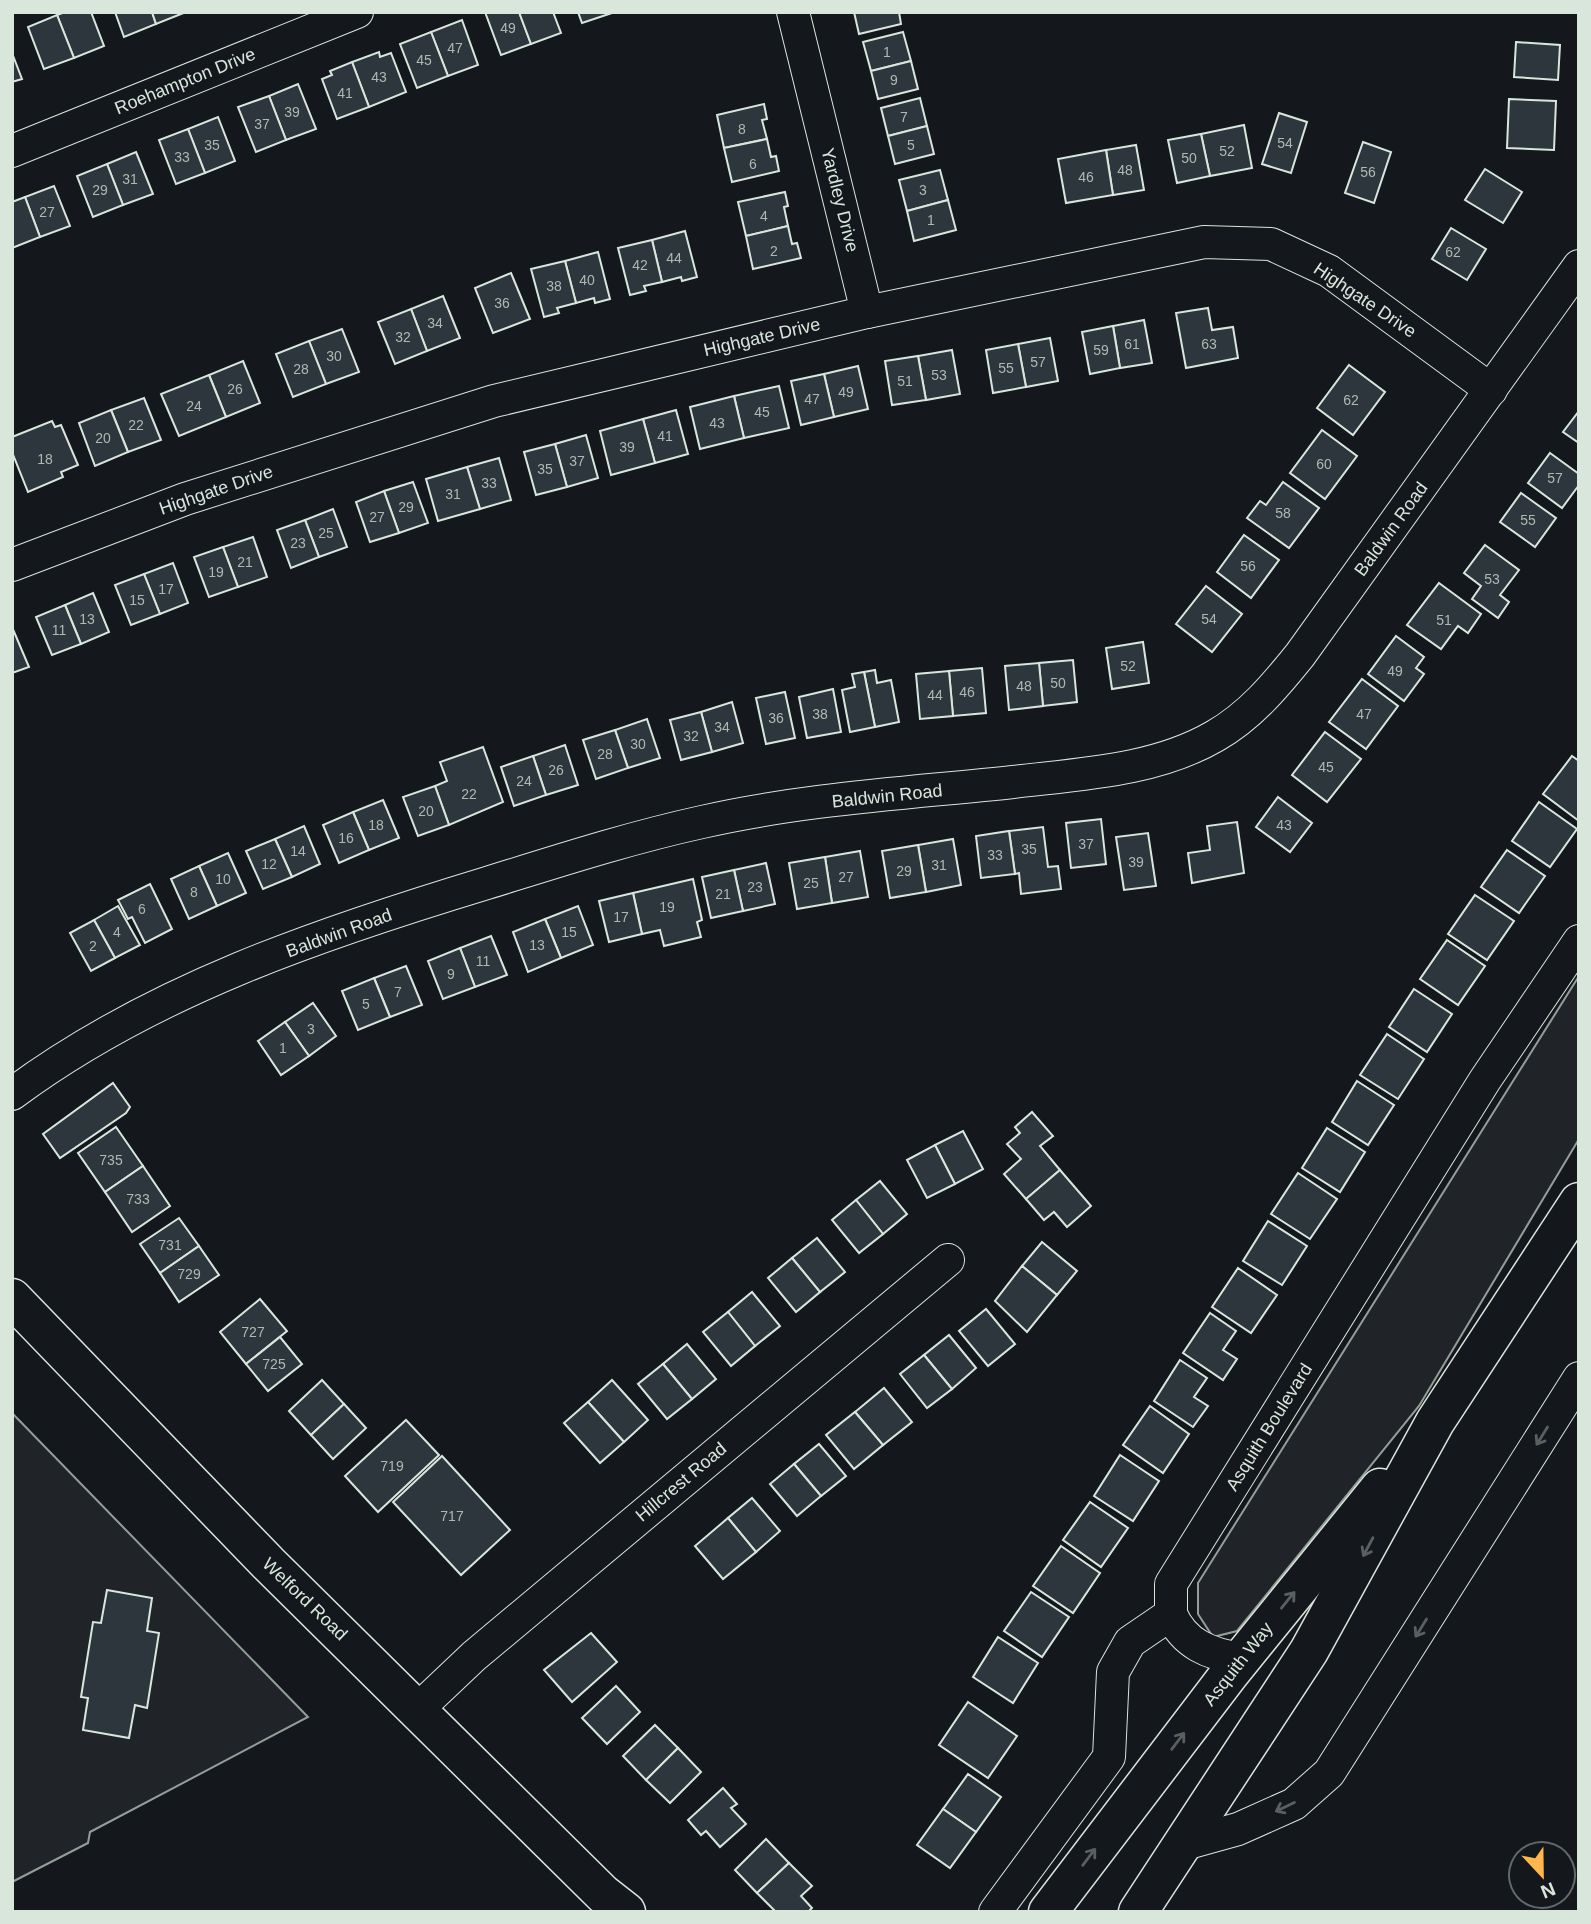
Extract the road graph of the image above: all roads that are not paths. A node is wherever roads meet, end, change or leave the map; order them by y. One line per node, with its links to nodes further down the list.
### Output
1 (357, 12): 3 (street, Roehampton Drive)
2 (793, 12): 5 (street, Yardley Drive)
3 (12, 151)
4 (1579, 266): 6 (street, Baldwin Road)
5 (867, 312): 6 (street, Highgate Drive); 7 (street, Highgate Drive)
6 (1491, 390): 9 (street, Baldwin Road)
7 (12, 565)
8 (1579, 941): 15 (street, Asquith Boulevard)
9 (12, 1094)
10 (1579, 1202): 14 (main road, Asquith Way)
11 (948, 1260): 17 (street, Hillcrest Road)
12 (12, 1298): 17 (main road, Welford Road)
13 (1579, 1378): 18 (street, one-way to 18)
14 (1435, 1422): 16 (main road, Asquith Way, one-way to 14); 18 (main road, Asquith Way, one-way to 18)
15 (1171, 1614): 16 (street); 20 (street)
16 (1241, 1658): 21 (main road, Asquith Way, one-way to 16)
17 (418, 1709): 19 (main road, Welford Road)
18 (1184, 1844): 22 (main road, Asquith Way)
19 (614, 1906)
20 (995, 1912)
21 (1048, 1912)
22 (1138, 1912)

